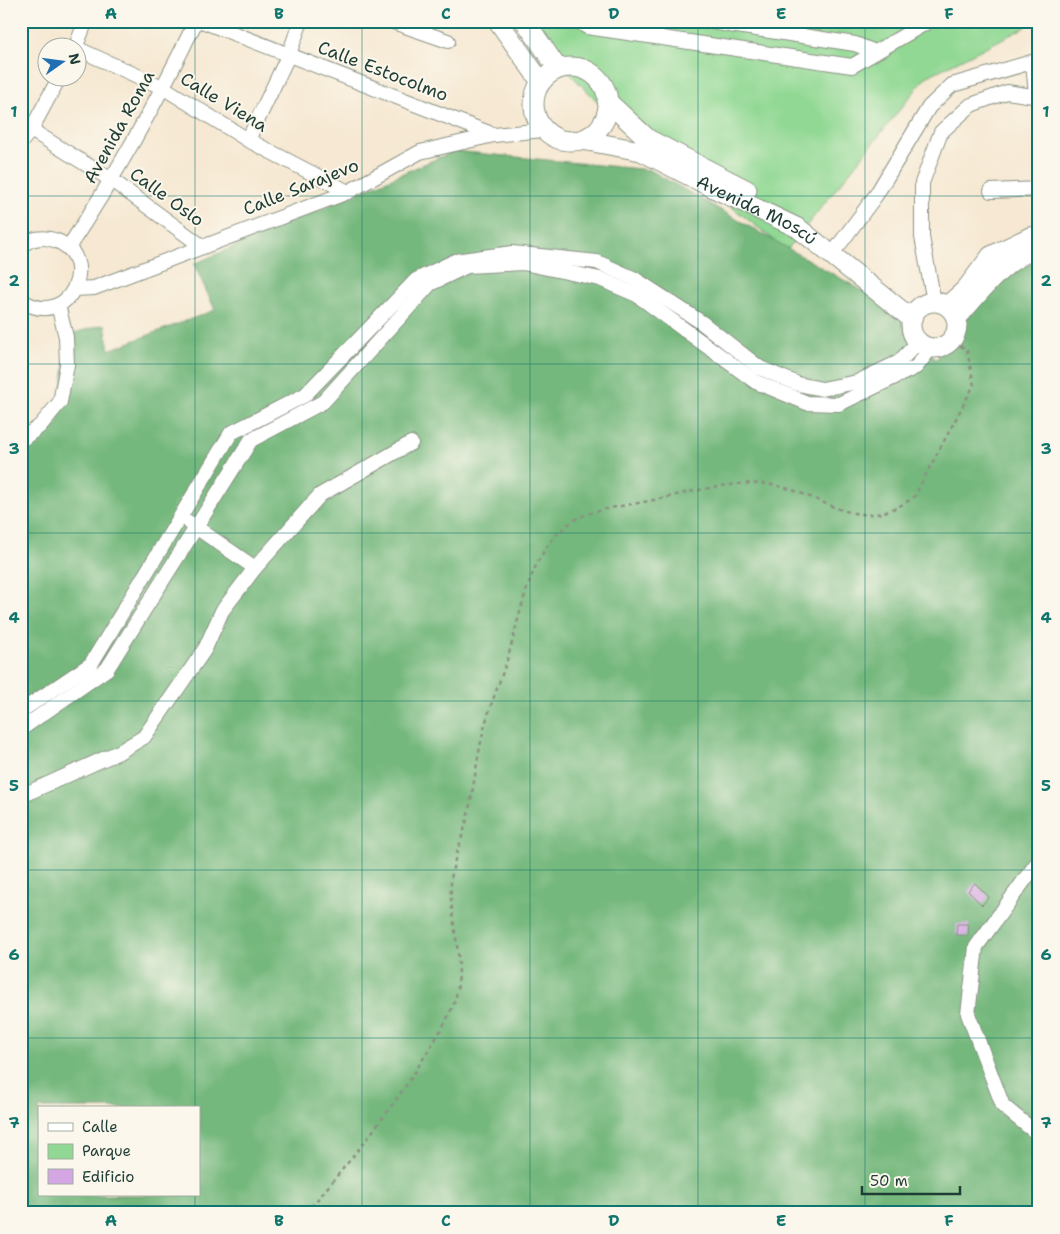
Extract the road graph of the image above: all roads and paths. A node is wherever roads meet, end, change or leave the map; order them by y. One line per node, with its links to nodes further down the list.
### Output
1 (86, 21): 11 (street)
2 (196, 21): 20 (street, Avenida Roma)
3 (202, 21): 15 (street, Calle Estocolmo)
4 (301, 21): 15 (street)
5 (390, 21): 12 (street)
6 (498, 21): 18 (street)
7 (524, 21): 17 (street)
8 (578, 21): 13 (street)
9 (704, 21): 13 (street)
10 (929, 21): 13 (street)
11 (80, 38)
12 (448, 41)
13 (876, 52)
14 (88, 53): 20 (street, Calle Viena)
15 (289, 54): 26 (street, Calle Estocolmo); 27 (street)
16 (1036, 61): 21 (street); 25 (street)
17 (558, 69): 18 (street); 22 (street)
18 (541, 82): 24 (street)
19 (54, 88): 23 (street)
20 (164, 88): 27 (street, Calle Viena); 32 (street, Avenida Roma)
21 (1037, 96): 29 (street)
22 (607, 101): 28 (street); 31 (street, Avenida Moscú)
23 (31, 130): 30 (street); 32 (street, Calle Oslo)
24 (543, 130): 26 (street, Calle Sarajevo); 28 (street)
25 (915, 130): 29 (street); 38 (street)
26 (494, 135): 36 (street, Calle Sarajevo)
27 (248, 140): 36 (street, Calle Viena)
28 (582, 140): 31 (street, Avenida Moscú)
29 (938, 140): 48 (street)
30 (21, 142)
31 (645, 145): 33 (street, Avenida Moscú)
32 (112, 181): 40 (street, Calle Oslo); 41 (street, Avenida Roma)
33 (731, 188): 38 (street, Avenida Moscú); 48 (street, Avenida Moscú)
34 (1039, 189): 35 (street)
35 (991, 191)
36 (348, 192): 40 (street, Calle Sarajevo)
37 (1039, 236): 48 (street)
38 (839, 245): 48 (street, Avenida Moscú)
39 (21, 246): 41 (street)
40 (203, 246): 44 (street, Calle Sarajevo)
41 (68, 248): 44 (street)
42 (1039, 249): 48 (street)
43 (635, 278): 45 (street); 49 (street); 53 (street)
44 (75, 289): 47 (street)
45 (627, 292): 50 (street); 54 (street)
46 (21, 300): 47 (street)
47 (58, 305): 55 (street)
48 (933, 311): 51 (street); 52 (street)
49 (378, 321): 50 (street); 57 (street)
50 (389, 331): 58 (street)
51 (951, 340): 52 (street); 65 (path)
52 (924, 345): 53 (street); 54 (street)
53 (743, 355): 54 (street)
54 (733, 366)
55 (21, 440)
56 (411, 443): 59 (street)
57 (180, 518): 58 (street); 60 (street)
58 (196, 527): 59 (street); 61 (street)
59 (255, 568): 62 (street)
60 (21, 711)
61 (21, 729)
62 (21, 796)
63 (1039, 860): 64 (street)
64 (1039, 1135)
65 (306, 1213)

